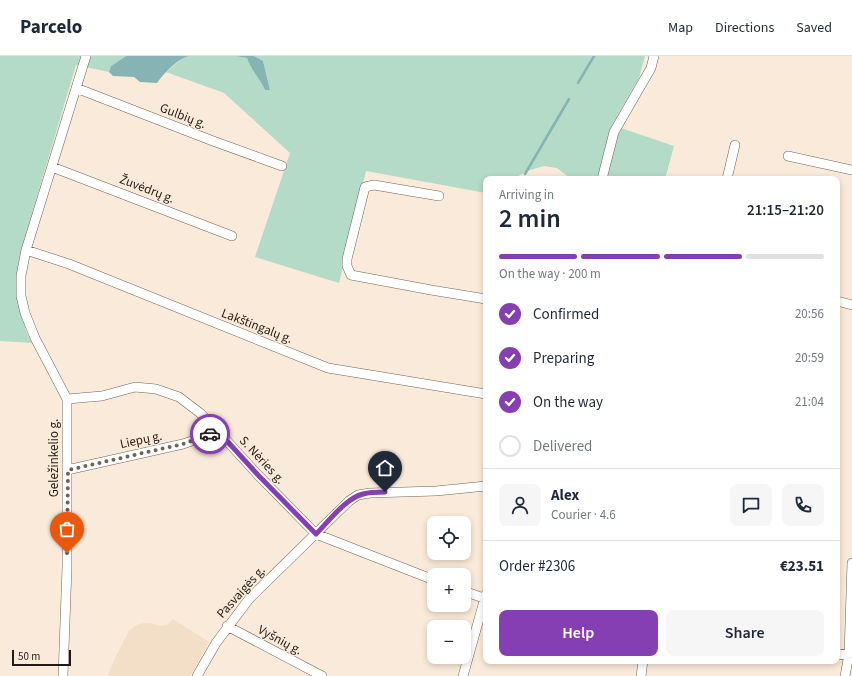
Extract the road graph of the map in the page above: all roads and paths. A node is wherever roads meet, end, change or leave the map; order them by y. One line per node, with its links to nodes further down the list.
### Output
1 (86, 56): 3 (street, Geležinkelio g.)
2 (654, 56): 9 (street)
3 (76, 88): 6 (street, Gulbių g.); 7 (street, Geležinkelio g.)
4 (735, 145): 10 (street)
5 (788, 156): 8 (street)
6 (282, 166)
7 (52, 167): 12 (street, Žuvėdrų g.); 13 (street, Geležinkelio g.)
8 (852, 170)
9 (603, 176)
10 (728, 176)
11 (439, 196): 14 (street)
12 (232, 236)
13 (26, 250): 17 (street, Lakštingalų g.); 18 (street, Geležinkelio g.)
14 (483, 299)
15 (840, 302): 16 (street)
16 (852, 304)
17 (483, 394)
18 (67, 399): 19 (street, S. Nėries g.); 20 (street, Geležinkelio g.)
19 (217, 430): 20 (street, Liepų g.); 22 (street, S. Nėries g.)
20 (68, 470): 32 (street, Geležinkelio g.)
21 (483, 486): 22 (street, Pasvaigės g.)
22 (316, 534): 24 (street, S. Nėries g.); 28 (street, Pasvaigės g.)
23 (852, 562): 29 (street)
24 (427, 577)
25 (471, 593): 26 (street)
26 (483, 596)
27 (483, 607): 35 (street)
28 (227, 626): 33 (street, Pasvaigės g.); 34 (street, Vyšnių g.)
29 (850, 653): 30 (street); 37 (street)
30 (840, 654)
31 (643, 664): 36 (street)
32 (63, 676)
33 (197, 676)
34 (322, 676)
35 (463, 676)
36 (641, 676)
37 (845, 676)

